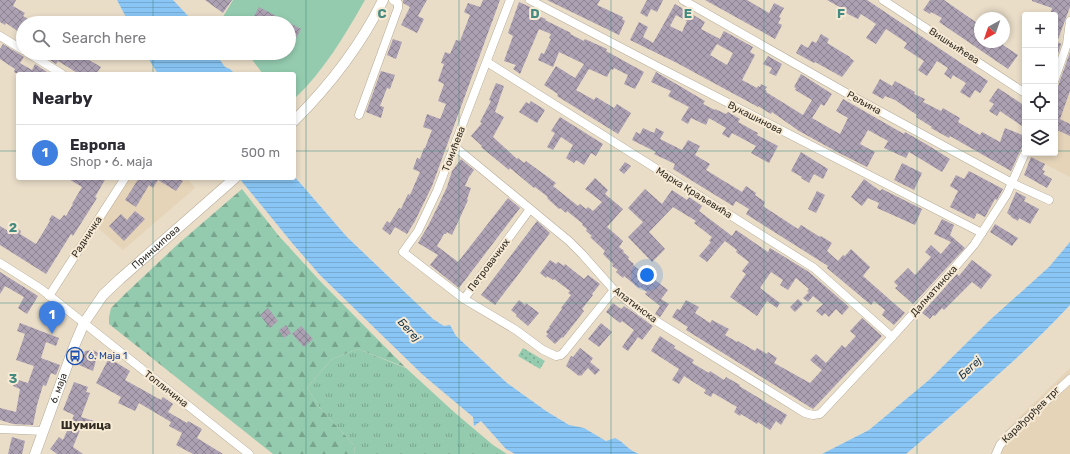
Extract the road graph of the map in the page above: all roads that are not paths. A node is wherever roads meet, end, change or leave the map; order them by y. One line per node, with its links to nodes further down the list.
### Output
1 (383, 0): 16 (street)
2 (393, 0): 15 (street)
3 (510, 0): 11 (street, Томићева)
4 (530, 0): 24 (street, Вукашинова)
5 (683, 0): 21 (street, Рељина)
6 (883, 0): 14 (street, Вишњићева)
7 (1070, 21): 12 (street)
8 (0, 36): 9 (street)
9 (16, 46)
10 (39, 60): 13 (street)
11 (487, 62): 17 (street, Томићева); 30 (street, Марка Краљевића)
12 (1058, 70)
13 (59, 72)
14 (1022, 91)
15 (359, 115)
16 (296, 119)
17 (455, 147): 23 (street, Апатинска); 28 (street, Томићева)
18 (1024, 156): 21 (street, Далматинска)
19 (124, 180): 27 (street, Радничка)
20 (233, 180): 29 (street, Принципова)
21 (1012, 183): 22 (street, Рељина); 24 (street, Далматинска)
22 (1049, 200)
23 (530, 209): 26 (street, Апатинска); 28 (street, Петровачких)
24 (982, 233): 30 (street, Далматинска)
25 (0, 262): 27 (street)
26 (614, 290): 28 (street, Петровачких); 32 (street, Апатинска)
27 (49, 296): 29 (street)
28 (464, 299)
29 (84, 323): 34 (street, 6. маја); 36 (street, Топличина)
30 (892, 337): 32 (street, Далматинска)
31 (1070, 379): 38 (street, Карађорђев трг)
32 (820, 414)
33 (0, 429): 34 (street)
34 (43, 431): 35 (street, 6. маја)
35 (35, 454)
36 (249, 454)
37 (988, 454): 38 (street)
38 (996, 454)

